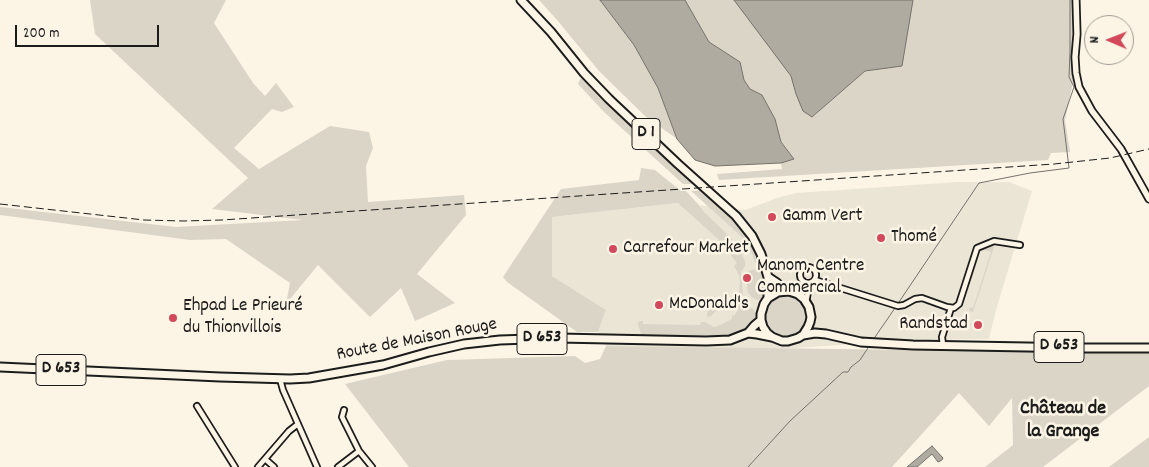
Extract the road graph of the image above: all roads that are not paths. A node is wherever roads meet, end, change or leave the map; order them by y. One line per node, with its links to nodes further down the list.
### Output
1 (521, 0): 5 (main road, D 1)
2 (1076, 0): 3 (street)
3 (1149, 199)
4 (1020, 245): 13 (street)
5 (768, 277): 9 (main road); 11 (main road, D 1)
6 (815, 280): 7 (street); 8 (street); 13 (street)
7 (803, 282): 8 (street); 10 (street)
8 (810, 283): 12 (street)
9 (784, 291): 10 (main road); 11 (main road)
10 (794, 292): 12 (main road)
11 (768, 298): 14 (main road)
12 (806, 302): 15 (main road)
13 (953, 308): 20 (street)
14 (761, 320): 16 (main road); 19 (main road)
15 (810, 322): 17 (main road); 18 (main road)
16 (748, 333): 19 (main road); 23 (main road, Route de Maison Rouge / D 653)
17 (803, 334): 18 (main road); 19 (main road)
18 (826, 334): 20 (main road, D 653)
19 (772, 337)
20 (943, 345): 21 (main road, D 653)
21 (1149, 348)
22 (0, 367): 23 (main road, Route de Maison Rouge / D 653)
23 (280, 379): 26 (street)
24 (197, 406): 29 (street)
25 (344, 410): 27 (street)
26 (298, 424): 28 (street); 32 (street)
27 (359, 451): 33 (street); 34 (street)
28 (265, 459): 30 (street); 31 (street)
29 (235, 467)
30 (258, 467)
31 (274, 467)
32 (317, 467)
33 (338, 467)
34 (372, 467)

